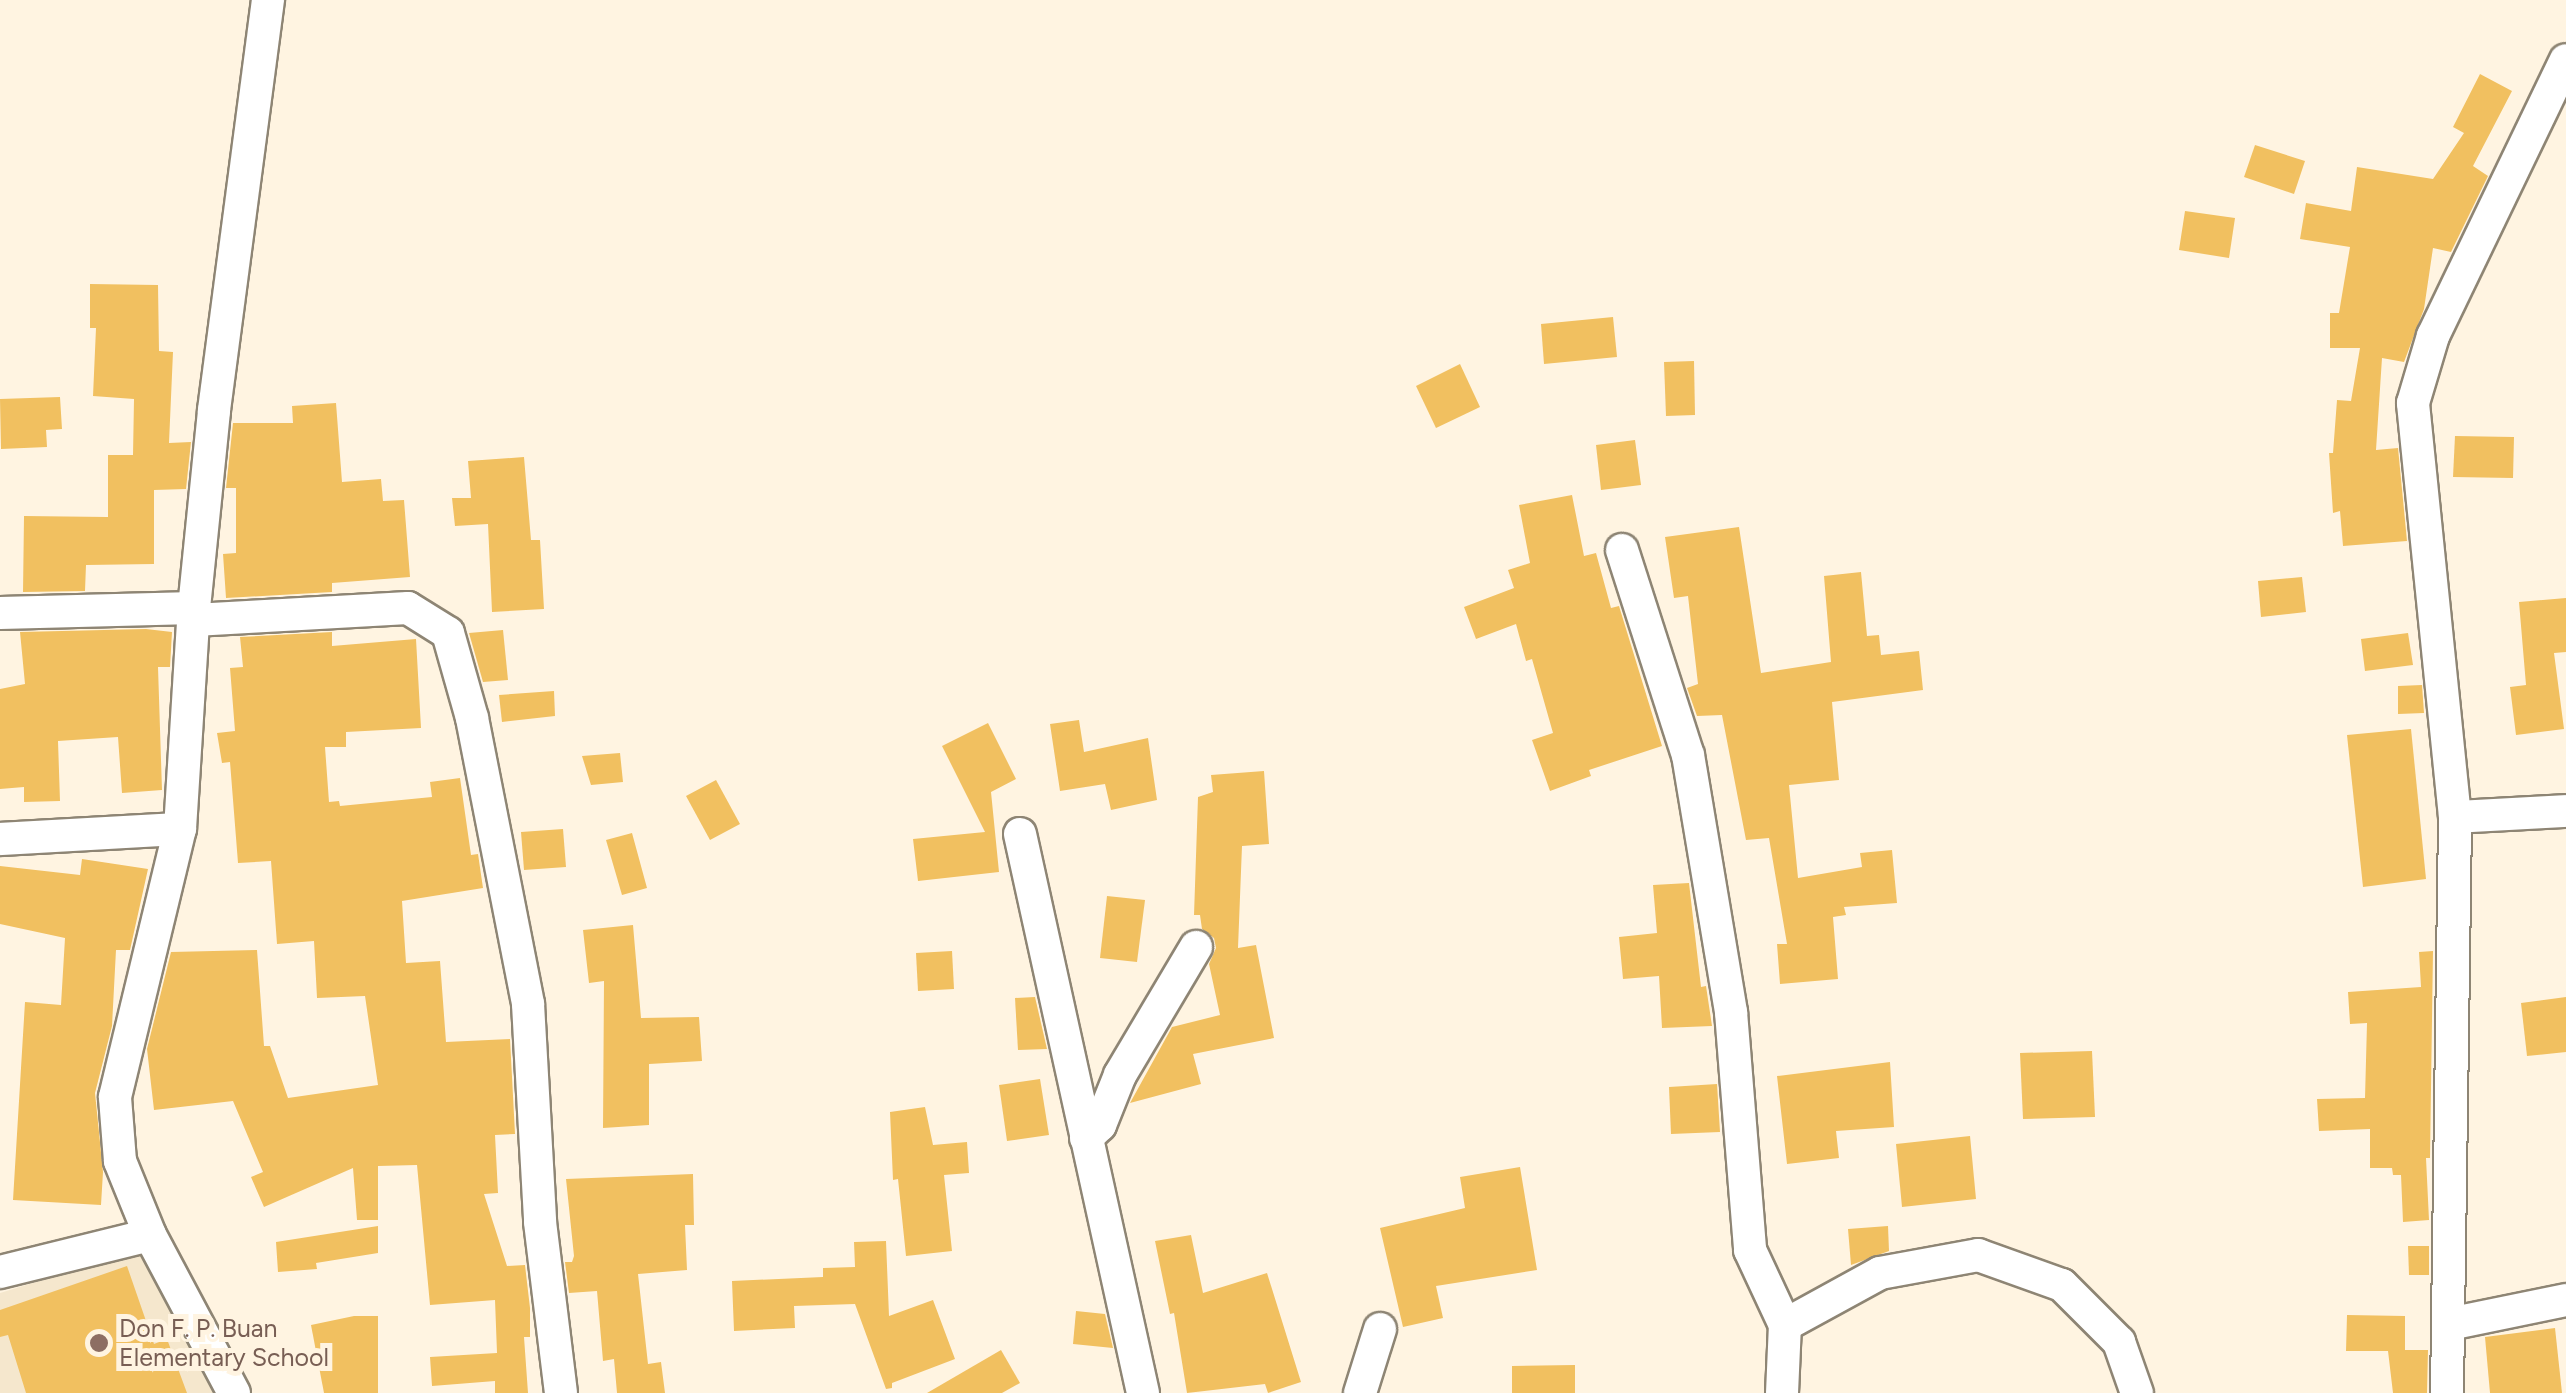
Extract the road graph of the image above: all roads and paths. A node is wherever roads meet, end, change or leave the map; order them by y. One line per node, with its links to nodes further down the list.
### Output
1 (268, 0): 5 (street)
2 (2566, 60): 7 (street)
3 (1622, 550): 17 (street)
4 (0, 613): 5 (street)
5 (194, 614): 8 (street); 20 (street)
6 (2566, 811): 7 (street)
7 (2455, 817): 16 (street)
8 (180, 829): 10 (street); 13 (street)
9 (1020, 834): 12 (street)
10 (0, 840)
11 (1196, 947): 12 (street)
12 (1086, 1138): 21 (street)
13 (150, 1235): 14 (street); 19 (street)
14 (0, 1272)
15 (2566, 1300): 16 (street)
16 (2449, 1324): 25 (street)
17 (1785, 1325): 23 (street); 24 (street)
18 (1380, 1329): 22 (street)
19 (234, 1393)
20 (561, 1393)
21 (1143, 1393)
22 (1360, 1393)
23 (1782, 1393)
24 (2137, 1393)
25 (2448, 1393)

